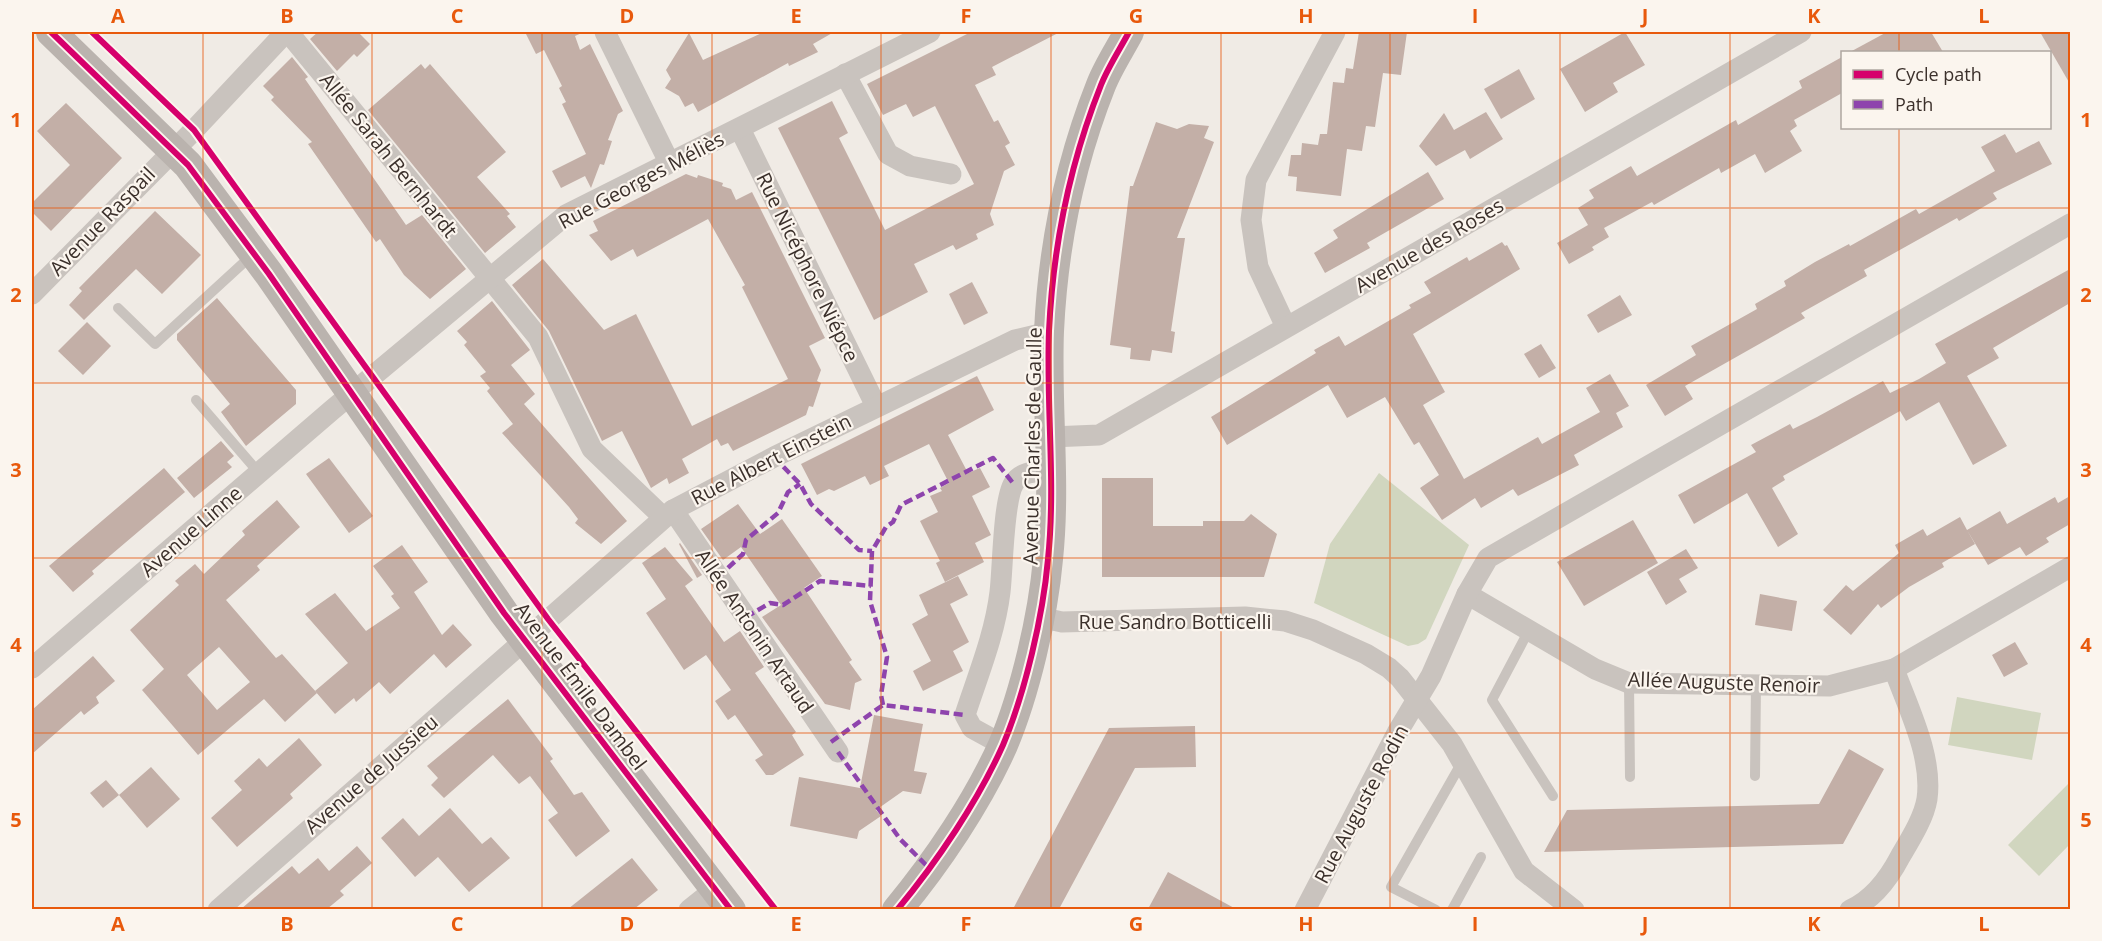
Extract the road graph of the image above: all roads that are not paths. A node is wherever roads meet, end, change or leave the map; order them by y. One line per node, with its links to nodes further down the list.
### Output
1 (51, 32): 10 (street, Avenue Émile Dambel)
2 (287, 32): 10 (street, Avenue Raspail); 15 (street, Allée Sarah Bernhardt)
3 (605, 32): 11 (street)
4 (930, 32): 8 (street, Rue Georges Méliès)
5 (1129, 32): 19 (street, Avenue Charles de Gaulle)
6 (1335, 32): 18 (street)
7 (1801, 32): 18 (street, Avenue des Roses)
8 (844, 74): 9 (street, Rue Georges Méliès); 12 (street)
9 (741, 129): 11 (street, Rue Georges Méliès); 22 (street, Rue Nicéphore Niépce)
10 (173, 149): 14 (street, Avenue Émile Dambel); 16 (street, Avenue Raspail)
11 (669, 162): 15 (street, Rue Georges Méliès)
12 (951, 174)
13 (2070, 224): 28 (street, Rue Auguste Rodin)
14 (254, 253): 17 (lane); 20 (street, Avenue Émile Dambel)
15 (490, 279): 20 (street, Rue Georges Méliès); 26 (street, Allée Sarah Bernhardt)
16 (32, 294)
17 (118, 308)
18 (1286, 327): 23 (street, Avenue des Roses)
19 (1049, 332): 22 (street, Rue Albert Einstein); 23 (street, Avenue Charles de Gaulle)
20 (351, 394): 25 (street, Avenue Linne); 31 (street, Avenue Émile Dambel)
21 (196, 400): 25 (lane)
22 (876, 406): 26 (street, Rue Albert Einstein)
23 (1051, 437): 24 (street, Avenue Charles de Gaulle)
24 (1052, 471): 29 (street, Avenue Charles de Gaulle); 37 (street)
25 (260, 473): 32 (street, Avenue Linne)
26 (668, 514): 31 (street, Rue Albert Einstein); 38 (street, Allée Antonin Artaud)
27 (2070, 567): 33 (street, Allée Auguste Renoir)
28 (1467, 594): 30 (street, Allée Auguste Renoir); 36 (street, Rue Auguste Rodin)
29 (1039, 617): 36 (street, Rue Sandro Botticelli); 37 (street, Avenue Charles de Gaulle)
30 (1529, 630): 34 (street, Allée Auguste Renoir); 42 (lane)
31 (525, 639): 44 (street, Avenue Émile Dambel); 45 (street, Avenue de Jussieu)
32 (32, 668)
33 (1894, 669): 35 (street, Allée Auguste Renoir); 52 (street)
34 (1629, 683): 35 (street, Allée Auguste Renoir); 41 (lane)
35 (1756, 684): 40 (lane)
36 (1418, 700): 39 (street, Rue Sandro Botticelli); 48 (street, Rue Auguste Rodin)
37 (1003, 745): 47 (street, Avenue Charles de Gaulle)
38 (838, 752)
39 (1462, 761): 49 (lane); 51 (street, Rue Sandro Botticelli)
40 (1755, 776)
41 (1630, 777)
42 (1552, 796)
43 (1481, 857): 50 (lane)
44 (722, 900): 46 (street)
45 (218, 909)
46 (689, 909)
47 (897, 909)
48 (1305, 909)
49 (1436, 909)
50 (1452, 909)
51 (1574, 909)
52 (1850, 909)

